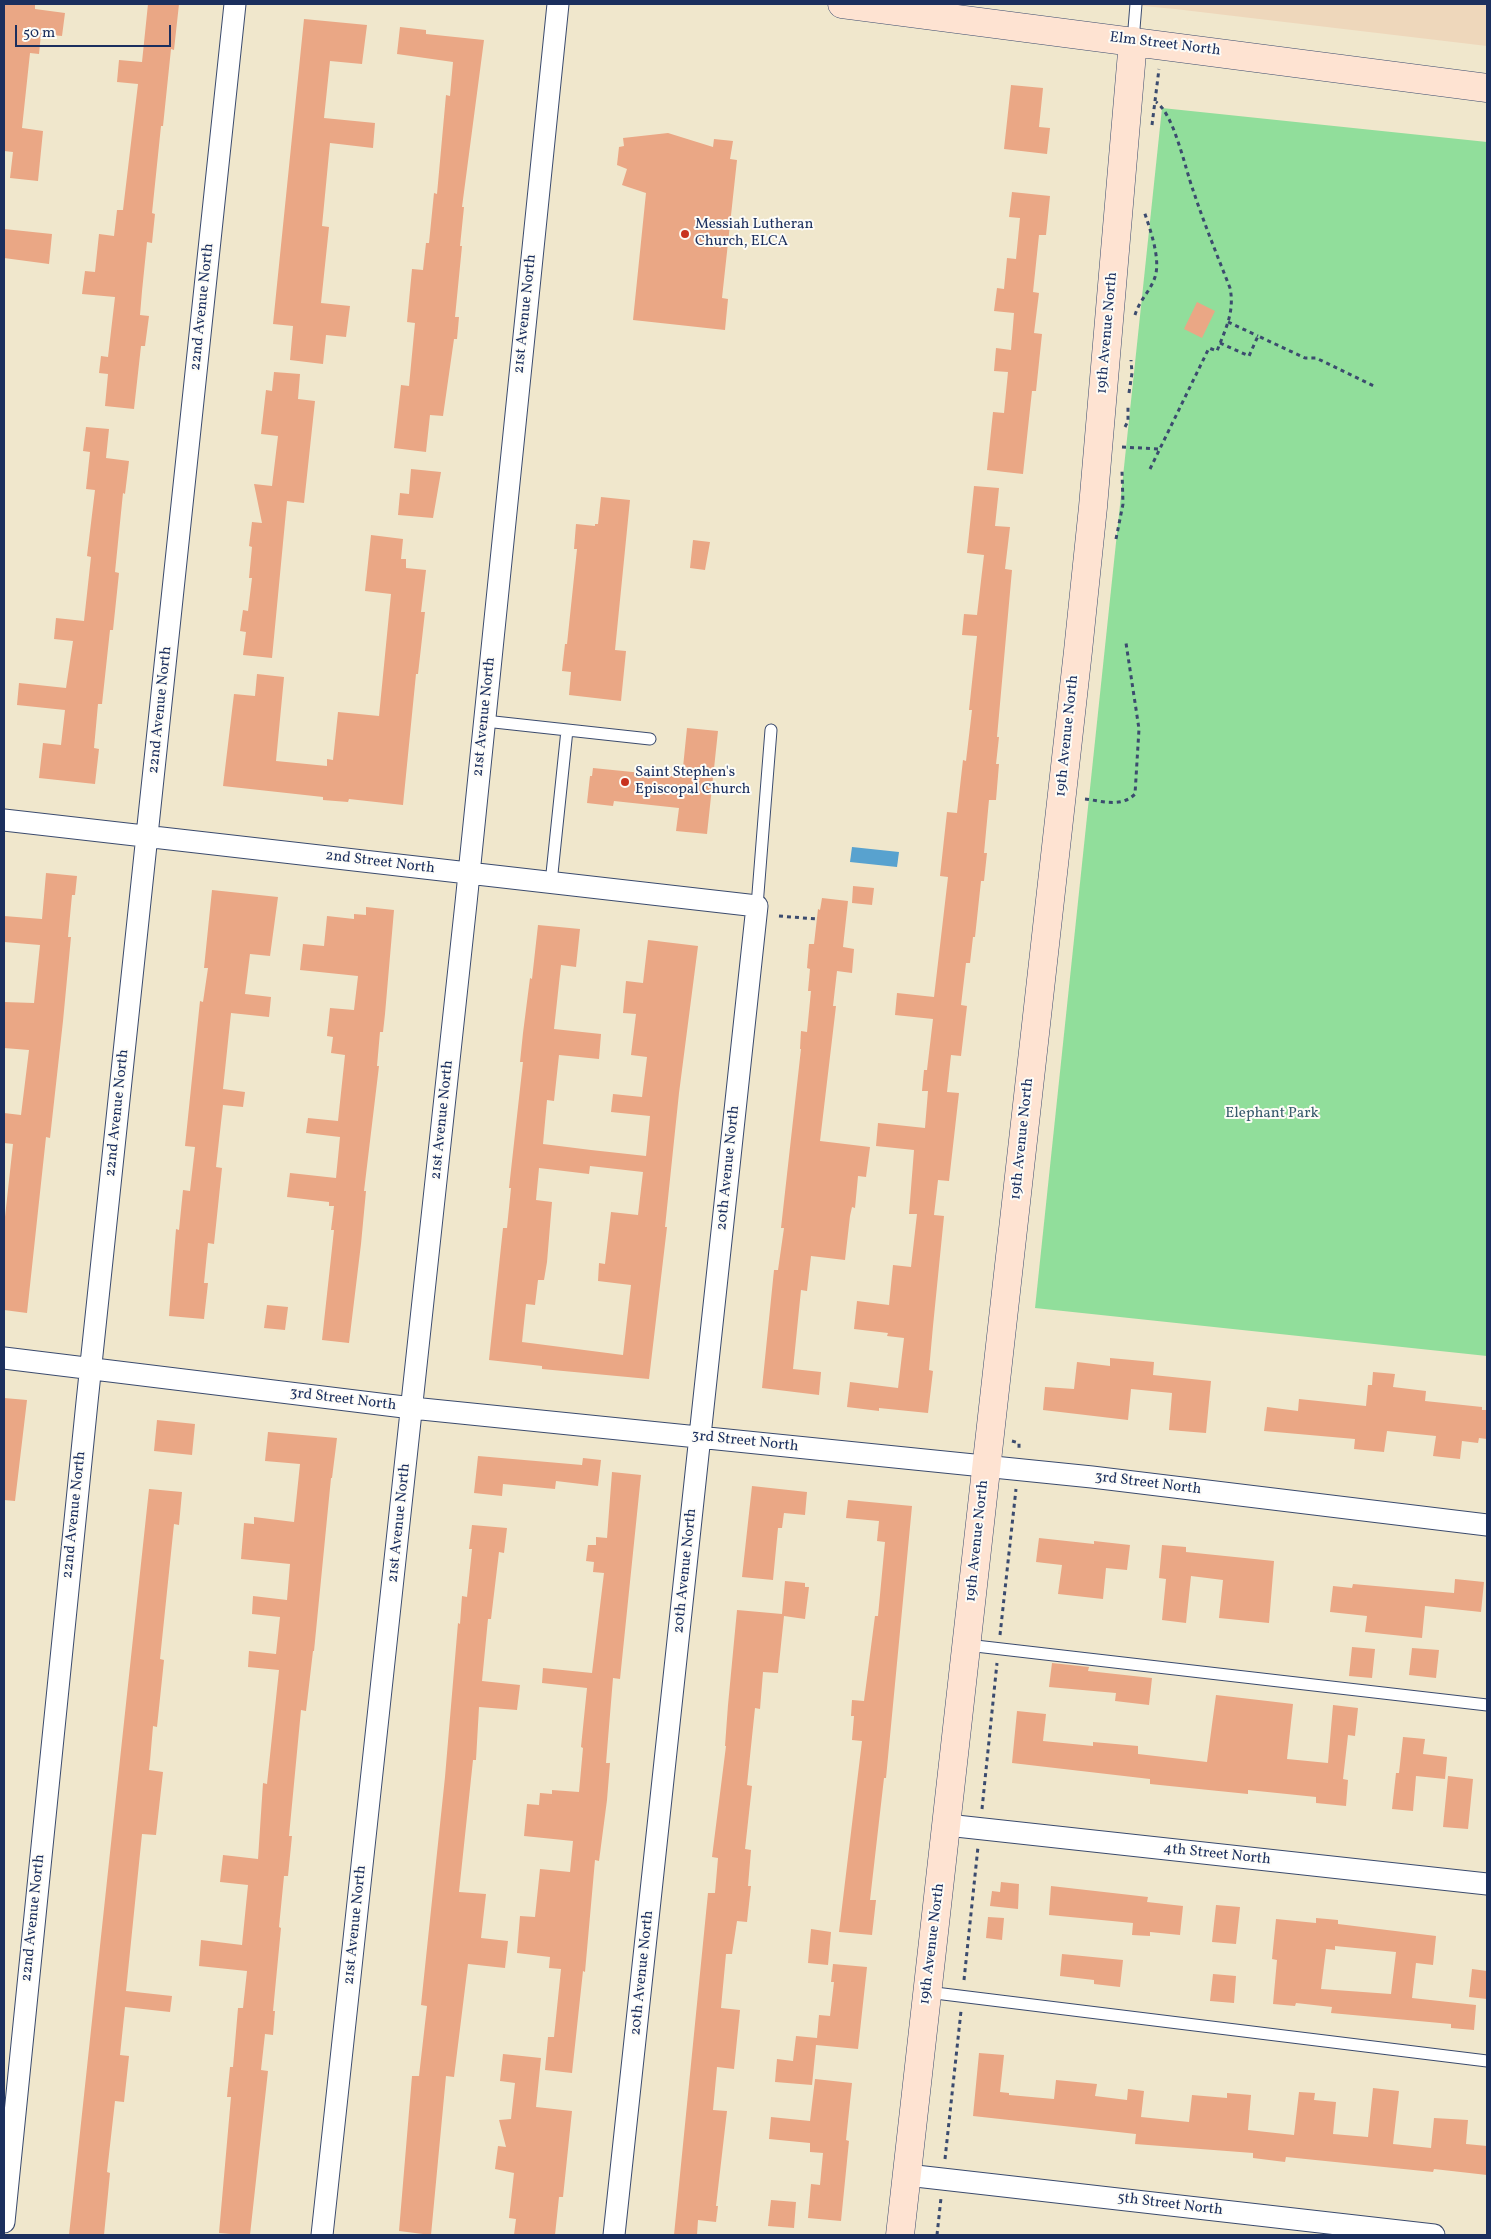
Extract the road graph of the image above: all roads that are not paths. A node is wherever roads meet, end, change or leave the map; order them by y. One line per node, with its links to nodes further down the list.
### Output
1 (236, 4): 12 (street, 22nd Avenue North)
2 (558, 4): 7 (street, 21st Avenue North)
3 (842, 4): 5 (street, Elm Street North)
4 (1136, 4): 5 (lane)
5 (1133, 41): 6 (street, Elm Street North); 20 (street, 19th Avenue North)
6 (1487, 88)
7 (485, 721): 8 (lane); 13 (street, 21st Avenue North)
8 (567, 730): 10 (lane); 14 (lane)
9 (770, 730): 15 (lane)
10 (650, 739)
11 (4, 820): 12 (street, 2nd Street North)
12 (148, 837): 13 (street, 2nd Street North); 17 (street, 22nd Avenue North)
13 (469, 873): 14 (street, 2nd Street North); 18 (street, 21st Avenue North)
14 (551, 883): 15 (street, 2nd Street North)
15 (757, 906): 19 (street, 20th Avenue North)
16 (4, 1358): 17 (street, 3rd Street North)
17 (90, 1369): 18 (street, 3rd Street North); 29 (street, 22nd Avenue North)
18 (412, 1408): 19 (street, 3rd Street North); 30 (street, 21st Avenue North)
19 (700, 1438): 20 (street, 3rd Street North); 31 (street, 20th Avenue North)
20 (987, 1466): 21 (street, 3rd Street North); 22 (street, 19th Avenue North)
21 (1487, 1525)
22 (966, 1645): 23 (lane); 24 (street, 19th Avenue North)
23 (1487, 1705)
24 (947, 1825): 25 (street, 4th Street North); 26 (street, 19th Avenue North)
25 (1487, 1884)
26 (927, 1992): 27 (lane); 28 (street, 19th Avenue North)
27 (1487, 2061)
28 (907, 2175): 32 (street, 19th Avenue North); 33 (street, 5th Street North)
29 (4, 2222)
30 (322, 2235)
31 (614, 2235)
32 (900, 2235)
33 (1434, 2235)

